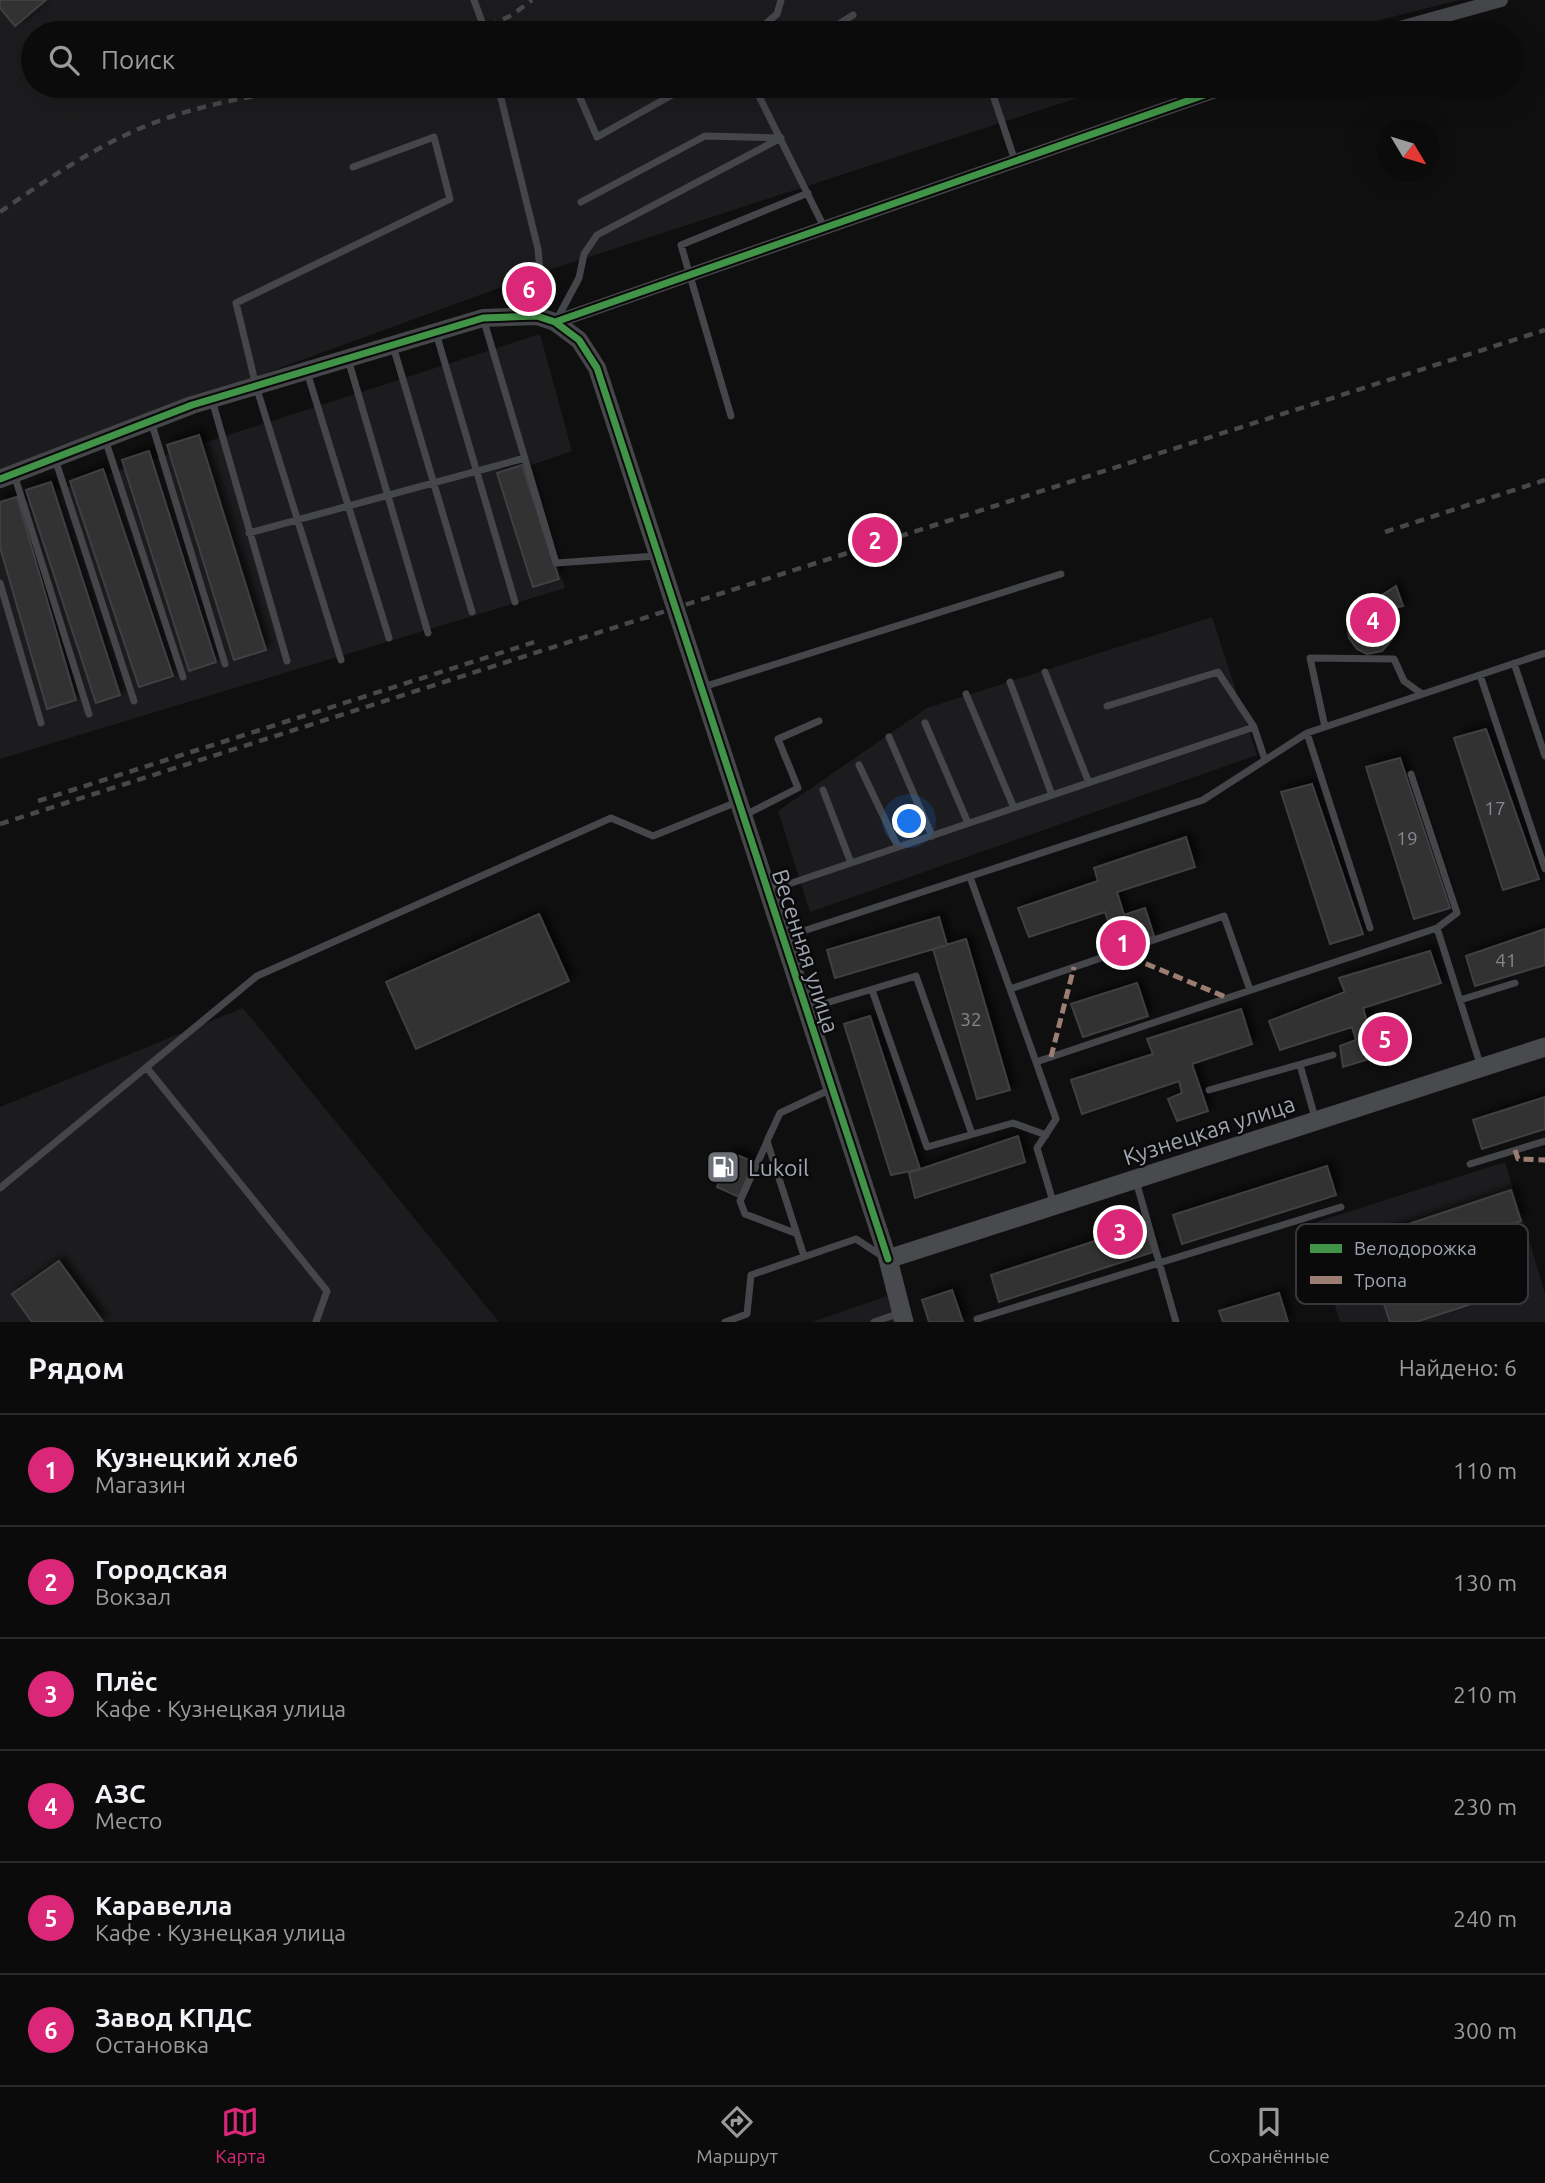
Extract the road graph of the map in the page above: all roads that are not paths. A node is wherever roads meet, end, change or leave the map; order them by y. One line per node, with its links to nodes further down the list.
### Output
1 (474, 0): 5 (lane)
2 (781, 0): 6 (lane)
3 (1501, 0): 8 (street)
4 (853, 15): 7 (lane)
5 (482, 21)
6 (770, 21)
7 (844, 21)
8 (1425, 21)
9 (501, 98): 23 (lane)
10 (580, 98): 11 (lane)
11 (667, 98)
12 (760, 98): 15 (lane)
13 (994, 98): 16 (lane)
14 (1196, 98): 16 (street)
15 (781, 138): 18 (lane); 19 (lane); 23 (lane)
16 (1015, 161): 20 (street)
17 (353, 167): 28 (lane)
18 (808, 193): 20 (lane); 21 (lane)
19 (581, 202)
20 (824, 227): 21 (street)
21 (689, 275): 23 (street); 30 (lane)
22 (483, 318): 23 (street); 24 (street); 33 (lane)
23 (550, 320): 42 (street, Весенняя улица)
24 (435, 332): 25 (street); 35 (lane)
25 (393, 345): 26 (street); 37 (lane)
26 (348, 358): 27 (street); 38 (lane)
27 (307, 371): 28 (street); 39 (lane)
28 (256, 386): 29 (street); 40 (lane)
29 (212, 399): 31 (street); 41 (lane)
30 (731, 416)
31 (151, 421): 32 (street); 53 (lane)
32 (105, 439): 34 (street); 56 (lane)
33 (525, 457): 35 (lane); 42 (lane)
34 (55, 458): 36 (street); 61 (lane)
35 (477, 471): 37 (lane); 45 (lane)
36 (7, 477): 63 (lane)
37 (432, 483): 38 (lane); 46 (lane)
38 (387, 496): 39 (lane); 47 (lane)
39 (351, 506): 40 (lane); 48 (lane)
40 (299, 520): 41 (lane); 50 (lane)
41 (249, 533): 51 (lane)
42 (657, 556): 58 (street, Весенняя улица)
43 (1061, 574): 58 (lane)
44 (0, 583): 65 (lane)
45 (515, 602)
46 (472, 612)
47 (428, 633)
48 (389, 638)
49 (1545, 653): 52 (lane)
50 (341, 660)
51 (287, 661)
52 (1514, 663): 55 (lane); 71 (lane)
53 (225, 664)
54 (1045, 672): 75 (lane)
55 (1480, 675): 60 (lane); 84 (lane)
56 (183, 677)
57 (1010, 682): 77 (lane)
58 (699, 689): 79 (street, Весенняя улица)
59 (966, 694): 78 (lane)
60 (1422, 694): 68 (lane); 68 (lane)
61 (134, 701)
62 (1108, 706): 67 (lane)
63 (89, 714)
64 (819, 720): 79 (lane)
65 (41, 723)
66 (925, 723): 80 (lane)
67 (1254, 727): 72 (lane); 75 (lane)
68 (1325, 727): 69 (lane)
69 (1307, 733): 72 (lane); 87 (lane)
70 (889, 737): 81 (lane)
71 (1545, 756)
72 (1265, 760): 85 (lane)
73 (859, 765): 82 (lane)
74 (1411, 774): 88 (lane)
75 (1089, 783): 77 (lane)
76 (823, 790): 83 (lane)
77 (1052, 795): 78 (lane)
78 (1014, 808): 80 (lane)
79 (739, 810): 86 (street, Весенняя улица); 100 (lane)
80 (968, 823): 81 (lane)
81 (932, 836): 82 (lane)
82 (898, 847): 83 (lane)
83 (851, 863): 86 (lane)
84 (1545, 869)
85 (970, 877): 89 (lane); 91 (lane)
86 (766, 892): 89 (street, Весенняя улица)
87 (1370, 928)
88 (1437, 928): 93 (lane); 94 (lane)
89 (782, 938): 95 (street, Весенняя улица)
90 (1515, 983): 94 (lane)
91 (1010, 989): 93 (lane); 98 (lane)
92 (872, 990): 95 (lane); 105 (lane); 105 (lane)
93 (1250, 990): 98 (lane)
94 (1460, 1000): 101 (lane)
95 (805, 1010): 102 (street, Весенняя улица)
96 (1545, 1047): 101 (main road, Кузнецкая улица)
97 (1333, 1055): 99 (lane)
98 (1036, 1062): 106 (lane)
99 (1300, 1065): 103 (lane); 104 (lane)
100 (147, 1068): 111 (lane); 119 (lane)
101 (1482, 1068): 104 (main road, Кузнецкая улица)
102 (831, 1088): 107 (lane); 116 (street, Весенняя улица)
103 (1209, 1090)
104 (1317, 1121): 110 (main road, Кузнецкая улица)
105 (972, 1134): 106 (lane)
106 (1046, 1135): 112 (lane)
107 (767, 1141): 114 (lane); 114 (lane)
108 (1545, 1141): 109 (lane)
109 (1470, 1164)
110 (1136, 1180): 112 (main road, Кузнецкая улица); 117 (lane)
111 (0, 1188)
112 (1055, 1206): 116 (main road, Кузнецкая улица)
113 (1340, 1207): 117 (lane)
114 (795, 1233): 115 (lane)
115 (804, 1256): 116 (lane); 120 (lane)
116 (888, 1259): 118 (main road, Весенняя улица)
117 (1160, 1262): 122 (lane); 123 (lane)
118 (903, 1317): 121 (lane)
119 (316, 1322)
120 (725, 1322)
121 (874, 1322)
122 (978, 1322)
123 (1176, 1322)

